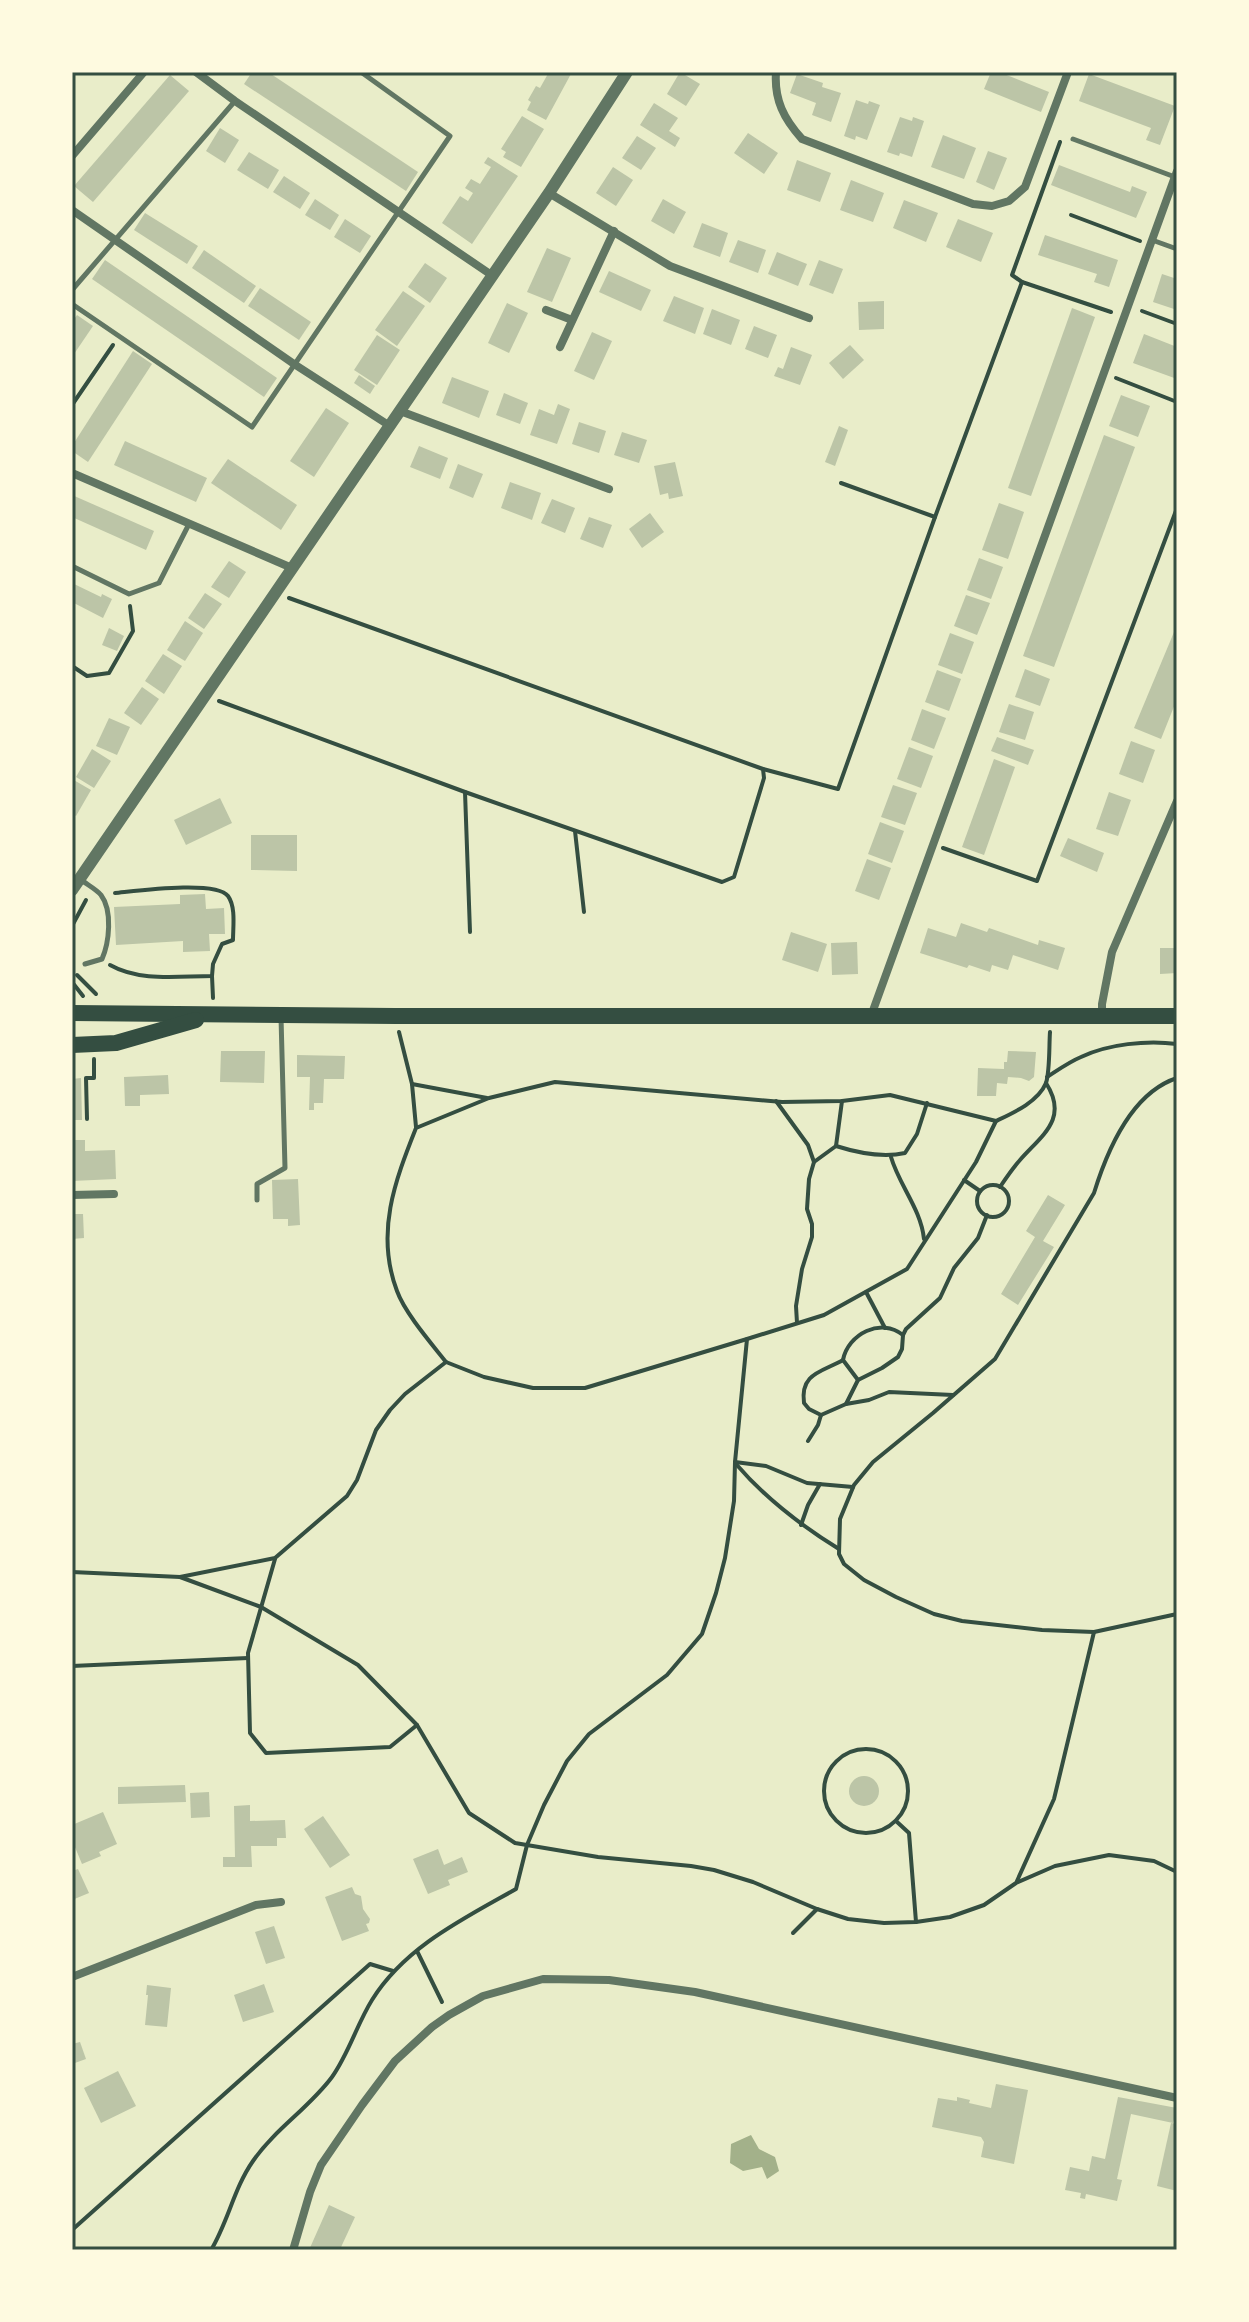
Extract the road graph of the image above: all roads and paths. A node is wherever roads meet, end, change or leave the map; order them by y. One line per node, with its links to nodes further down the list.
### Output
1 (144, 72): 10 (street)
2 (196, 72): 7 (street)
3 (361, 72): 14 (lane)
4 (627, 72): 12 (street)
5 (776, 72): 6 (street)
6 (1068, 72)
7 (235, 101): 14 (street); 17 (lane)
8 (1064, 130): 21 (path)
9 (1073, 139): 11 (lane)
10 (72, 156)
11 (1176, 174): 18 (street)
12 (549, 193): 16 (street); 20 (street)
13 (72, 210): 17 (street)
14 (398, 211): 20 (street); 32 (lane)
15 (1071, 215): 18 (path)
16 (614, 231): 27 (street); 28 (street)
17 (114, 240): 22 (lane); 32 (street)
18 (1151, 242): 19 (lane); 24 (street)
19 (1177, 249)
20 (493, 276): 36 (street)
21 (1022, 282): 26 (path); 42 (path)
22 (72, 290)
23 (72, 304): 30 (lane)
24 (1128, 307): 26 (street); 29 (path)
25 (546, 310): 28 (street)
26 (1125, 316): 33 (street)
27 (809, 318)
28 (572, 320): 31 (street)
29 (1177, 324)
30 (119, 337): 32 (lane); 35 (path)
31 (560, 347)
32 (294, 364): 37 (street)
33 (1105, 374): 34 (path); 54 (street)
34 (1177, 402)
35 (72, 405)
36 (400, 411): 37 (street); 40 (street)
37 (390, 426): 45 (street)
38 (72, 473): 43 (street)
39 (841, 483): 42 (path)
40 (609, 489)
41 (1177, 508): 54 (path)
42 (935, 517): 50 (path)
43 (189, 524): 45 (street); 47 (lane)
44 (74, 567): 47 (lane)
45 (292, 568): 46 (street)
46 (276, 593): 49 (street); 50 (path)
47 (129, 594): 48 (path)
48 (72, 666)
49 (205, 696): 51 (path); 55 (street)
50 (763, 769): 53 (path)
51 (465, 792): 53 (path); 60 (path)
52 (1177, 801): 70 (street)
53 (575, 831): 58 (path)
54 (934, 845): 68 (street)
55 (76, 884): 56 (lane)
56 (93, 889): 57 (lane); 59 (path)
57 (101, 895): 61 (lane); 63 (path)
58 (584, 912)
59 (72, 926)
60 (470, 932)
61 (102, 959): 62 (lane); 63 (path)
62 (85, 964)
63 (212, 976): 64 (path)
64 (213, 1010): 65 (highway); 66 (highway); 74 (highway)
65 (72, 1013)
66 (281, 1016): 67 (highway); 93 (lane)
67 (395, 1016): 68 (highway); 77 (path)
68 (871, 1016): 71 (highway)
69 (1177, 1016): 70 (highway)
70 (1102, 1017): 71 (highway)
71 (1052, 1018): 76 (path)
72 (1177, 1044): 76 (path)
73 (72, 1045): 74 (highway)
74 (93, 1045): 82 (path)
75 (1177, 1078): 104 (path)
76 (1046, 1080): 83 (path); 89 (path)
77 (412, 1084): 78 (path); 84 (path)
78 (489, 1098): 79 (path); 84 (path)
79 (776, 1101): 80 (path); 87 (path)
80 (842, 1101): 81 (path); 85 (path)
81 (927, 1103): 83 (path); 86 (path)
82 (87, 1119)
83 (996, 1121): 88 (path)
84 (416, 1128): 102 (path)
85 (836, 1146): 86 (path); 87 (path)
86 (891, 1157): 95 (path)
87 (814, 1162): 97 (path)
88 (964, 1180): 90 (path); 95 (path)
89 (1000, 1187): 90 (path); 94 (path)
90 (980, 1191): 94 (path)
91 (114, 1194): 92 (street)
92 (72, 1195)
93 (257, 1200)
94 (987, 1215): 99 (path)
95 (925, 1241): 96 (path)
96 (866, 1292): 97 (path); 98 (path)
97 (797, 1323): 100 (path)
98 (885, 1328): 99 (path); 101 (path)
99 (903, 1335): 103 (path)
100 (747, 1339): 102 (path); 108 (path)
101 (843, 1360): 103 (path); 106 (path)
102 (446, 1362): 113 (path)
103 (858, 1380): 105 (path)
104 (953, 1395): 105 (path); 110 (path)
105 (846, 1404): 106 (path)
106 (821, 1415): 107 (path)
107 (808, 1441)
108 (735, 1462): 109 (path); 111 (path); 123 (path)
109 (820, 1484): 110 (path); 111 (path)
110 (853, 1487): 112 (path)
111 (801, 1525): 112 (path)
112 (839, 1549): 118 (path)
113 (275, 1558): 115 (path); 116 (path)
114 (72, 1572): 115 (path)
115 (180, 1577): 116 (path)
116 (261, 1607): 119 (path); 121 (path)
117 (1177, 1614): 118 (path)
118 (1094, 1632): 125 (path)
119 (248, 1658): 120 (path); 121 (path)
120 (72, 1666)
121 (417, 1725): 123 (path)
122 (896, 1821): 122 (path); 128 (path)
123 (527, 1845): 127 (path); 130 (path)
124 (1177, 1872): 125 (path)
125 (1016, 1883): 128 (path)
126 (281, 1902): 132 (street)
127 (817, 1909): 128 (path); 129 (path)
128 (916, 1922)
129 (793, 1933)
130 (417, 1951): 131 (path); 133 (path)
131 (393, 1971): 135 (path); 136 (path)
132 (72, 1977)
133 (449, 2015): 134 (street); 137 (street)
134 (1177, 2098)
135 (72, 2230)
136 (211, 2250)
137 (293, 2250)

